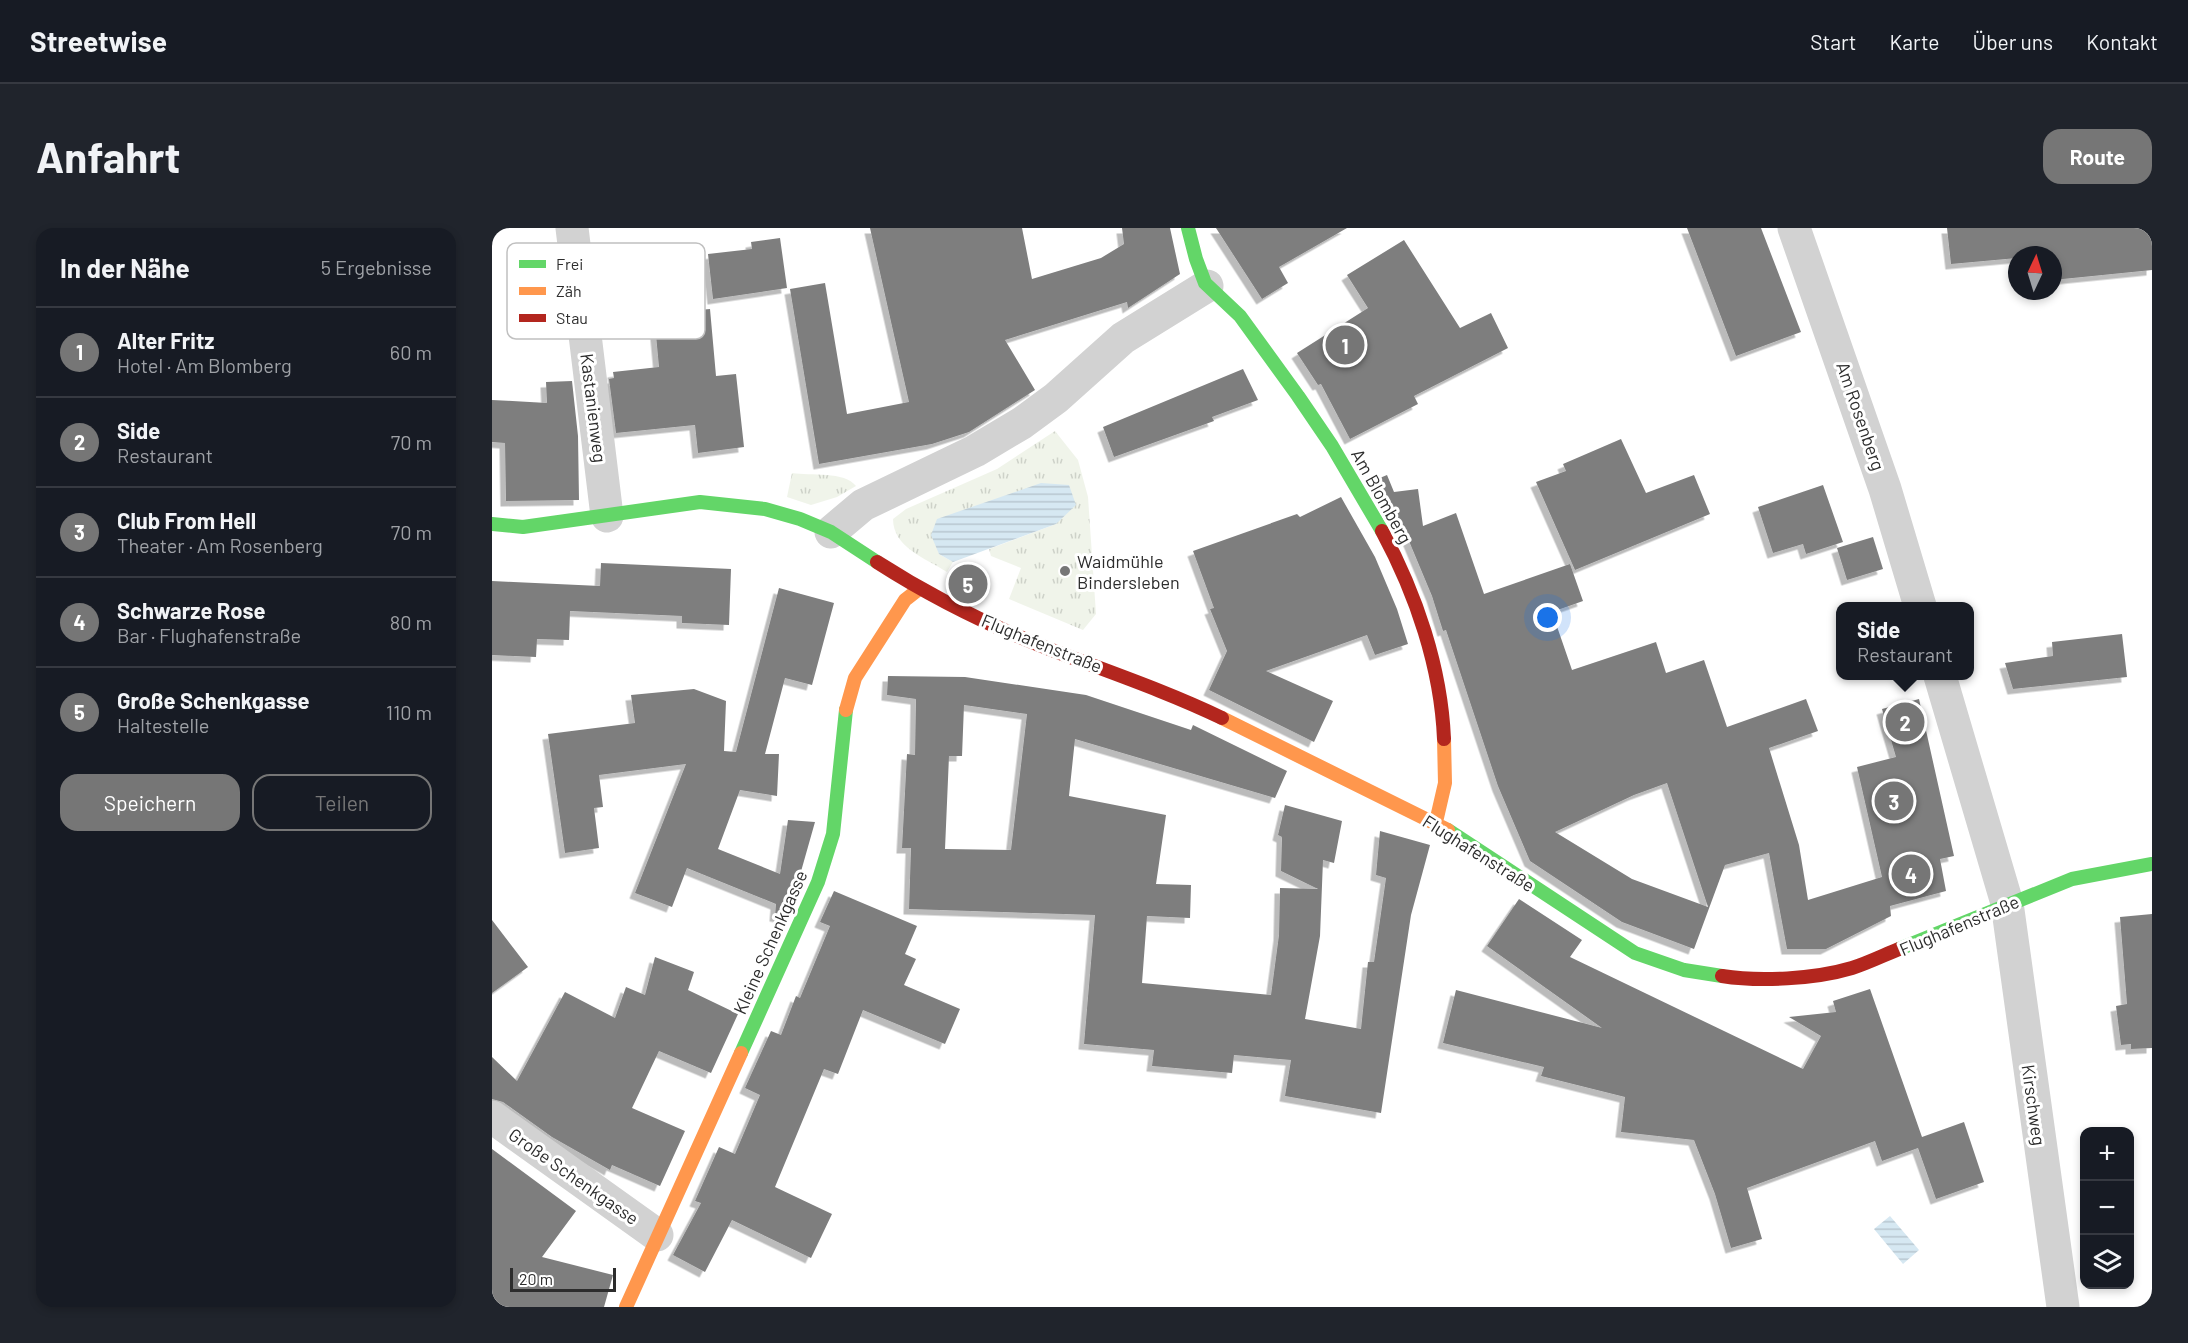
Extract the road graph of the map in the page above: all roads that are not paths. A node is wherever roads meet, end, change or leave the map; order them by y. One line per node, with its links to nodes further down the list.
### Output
1 (572, 228): 4 (street, Kastanienweg)
2 (1188, 228): 5 (street, Am Blomberg)
3 (1794, 228): 11 (street, Am Rosenberg)
4 (574, 243)
5 (1207, 286): 9 (street); 13 (street, Am Blomberg)
6 (585, 339): 7 (street, Kastanienweg)
7 (607, 516): 8 (street, Flughafenstraße); 9 (street, Flughafenstraße)
8 (492, 524)
9 (831, 532): 10 (street, Flughafenstraße)
10 (919, 589): 13 (street, Flughafenstraße); 17 (street, Kleine Schenkgasse)
11 (1919, 602)
12 (1941, 680): 15 (street)
13 (1436, 822): 15 (street, Flughafenstraße)
14 (2152, 864): 15 (street, Flughafenstraße)
15 (2007, 903): 19 (street, Kirschweg)
16 (492, 1117): 17 (street, Große Schenkgasse)
17 (657, 1235): 18 (street, Kleine Schenkgasse)
18 (626, 1307)
19 (2063, 1307)

